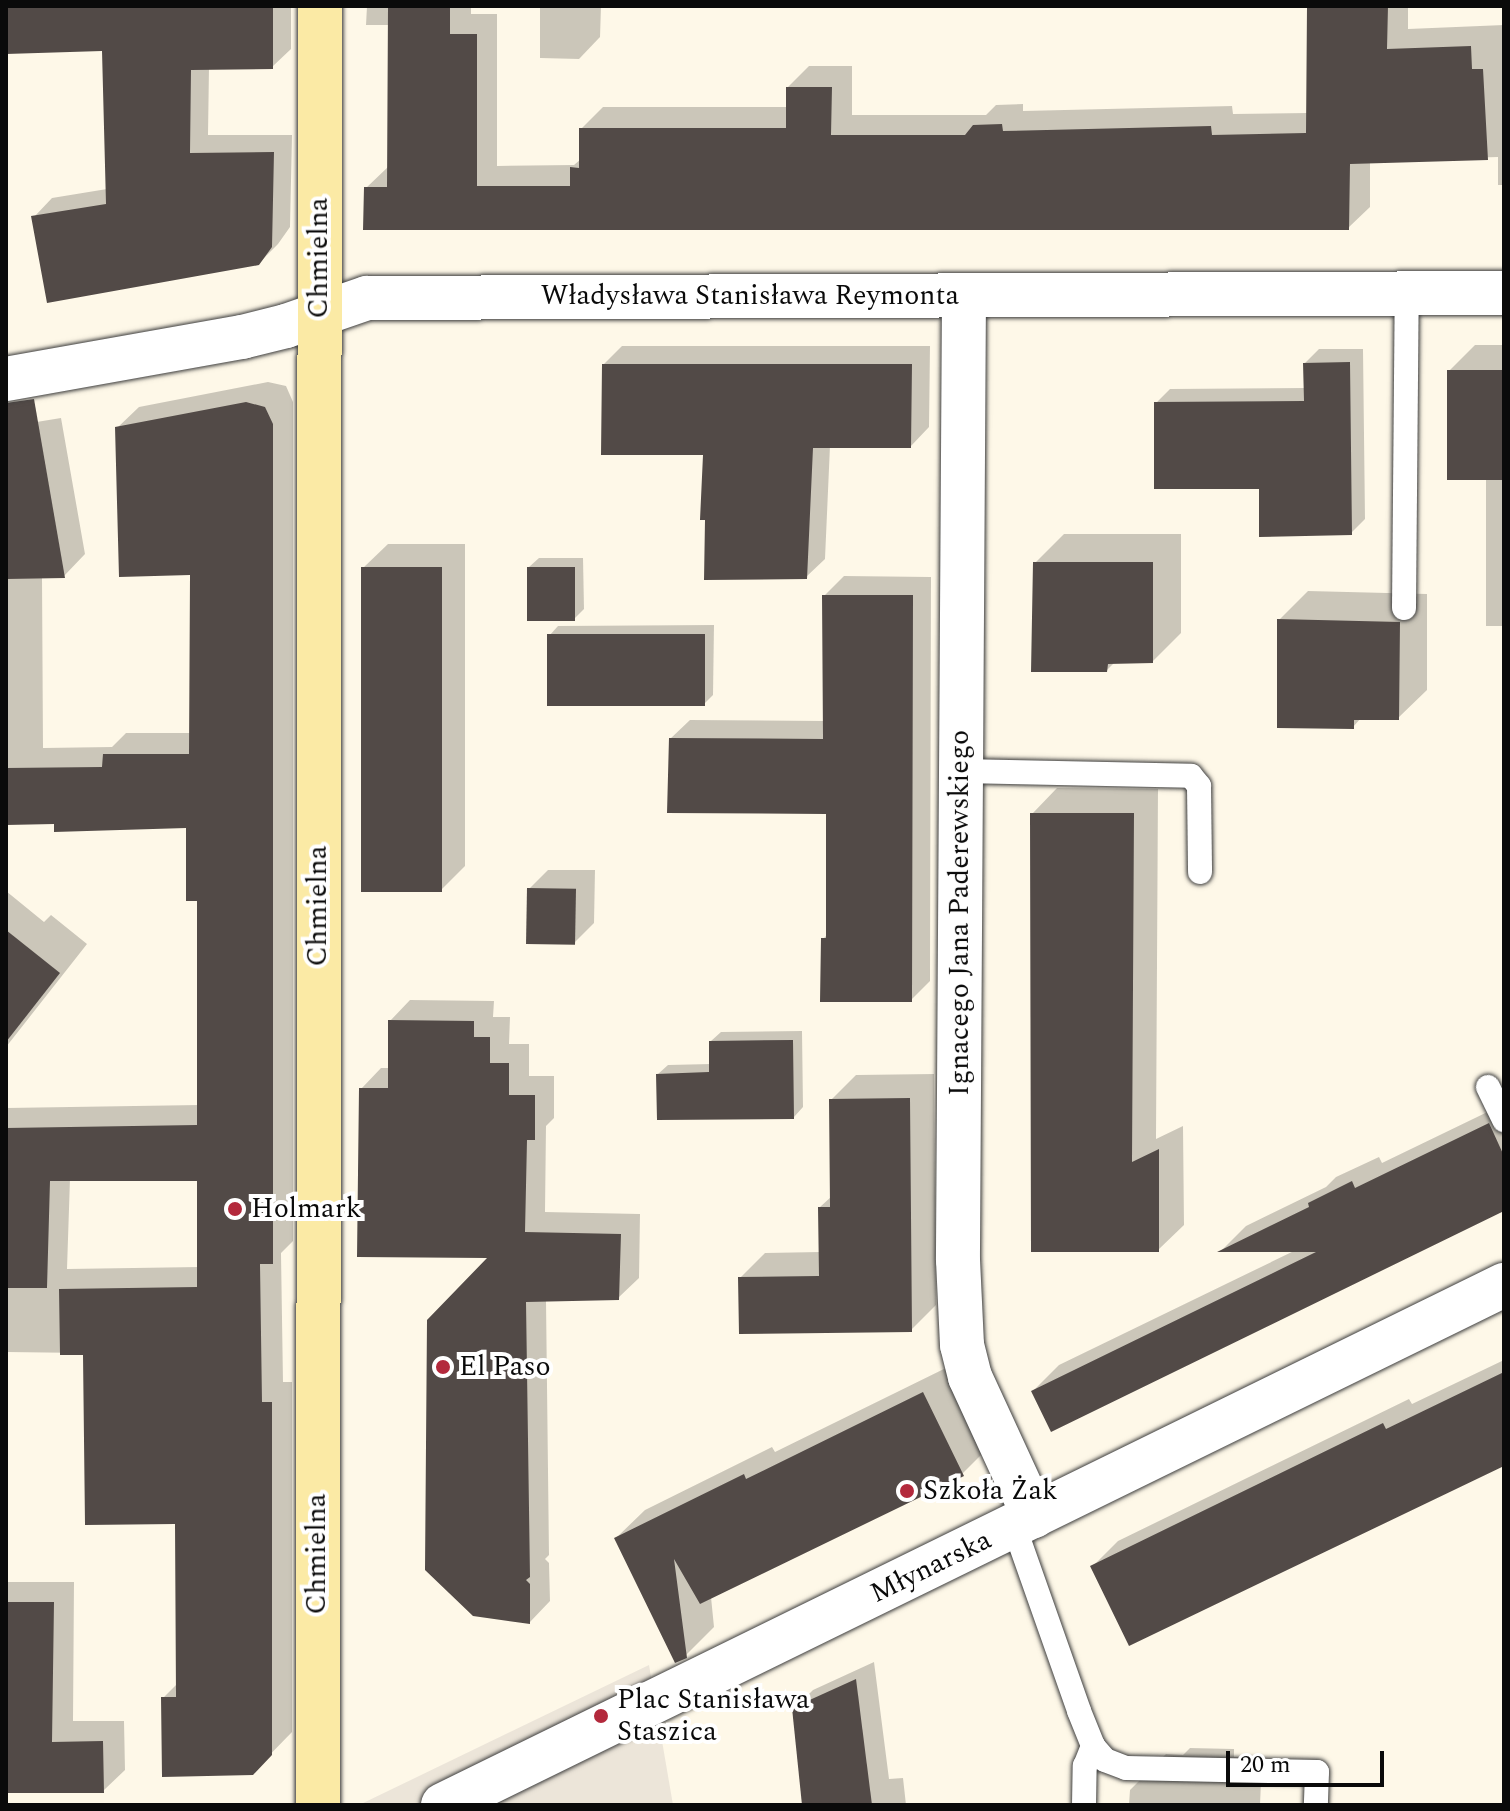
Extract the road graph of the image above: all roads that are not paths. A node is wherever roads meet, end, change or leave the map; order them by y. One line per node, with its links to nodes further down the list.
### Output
1 (320, 6): 5 (street, Chmielna)
2 (1407, 293): 3 (street, Władysława Stanisława Reymonta); 4 (street, Władysława Stanisława Reymonta); 7 (lane)
3 (1504, 293)
4 (964, 295): 5 (street, Władysława Stanisława Reymonta); 8 (street, Ignacego Jana Paderewskiego)
5 (319, 313): 6 (street, Władysława Stanisława Reymonta); 15 (street, Chmielna)
6 (6, 379)
7 (1404, 608)
8 (961, 771): 9 (lane); 13 (street, Ignacego Jana Paderewskiego)
9 (1200, 872)
10 (1488, 1087): 11 (lane)
11 (1504, 1120)
12 (1504, 1285): 13 (street, Młynarska)
13 (1024, 1521): 14 (lane); 16 (street, Młynarska)
14 (1093, 1746): 17 (lane); 18 (lane)
15 (318, 1805)
16 (443, 1805)
17 (1084, 1805)
18 (1316, 1805)

